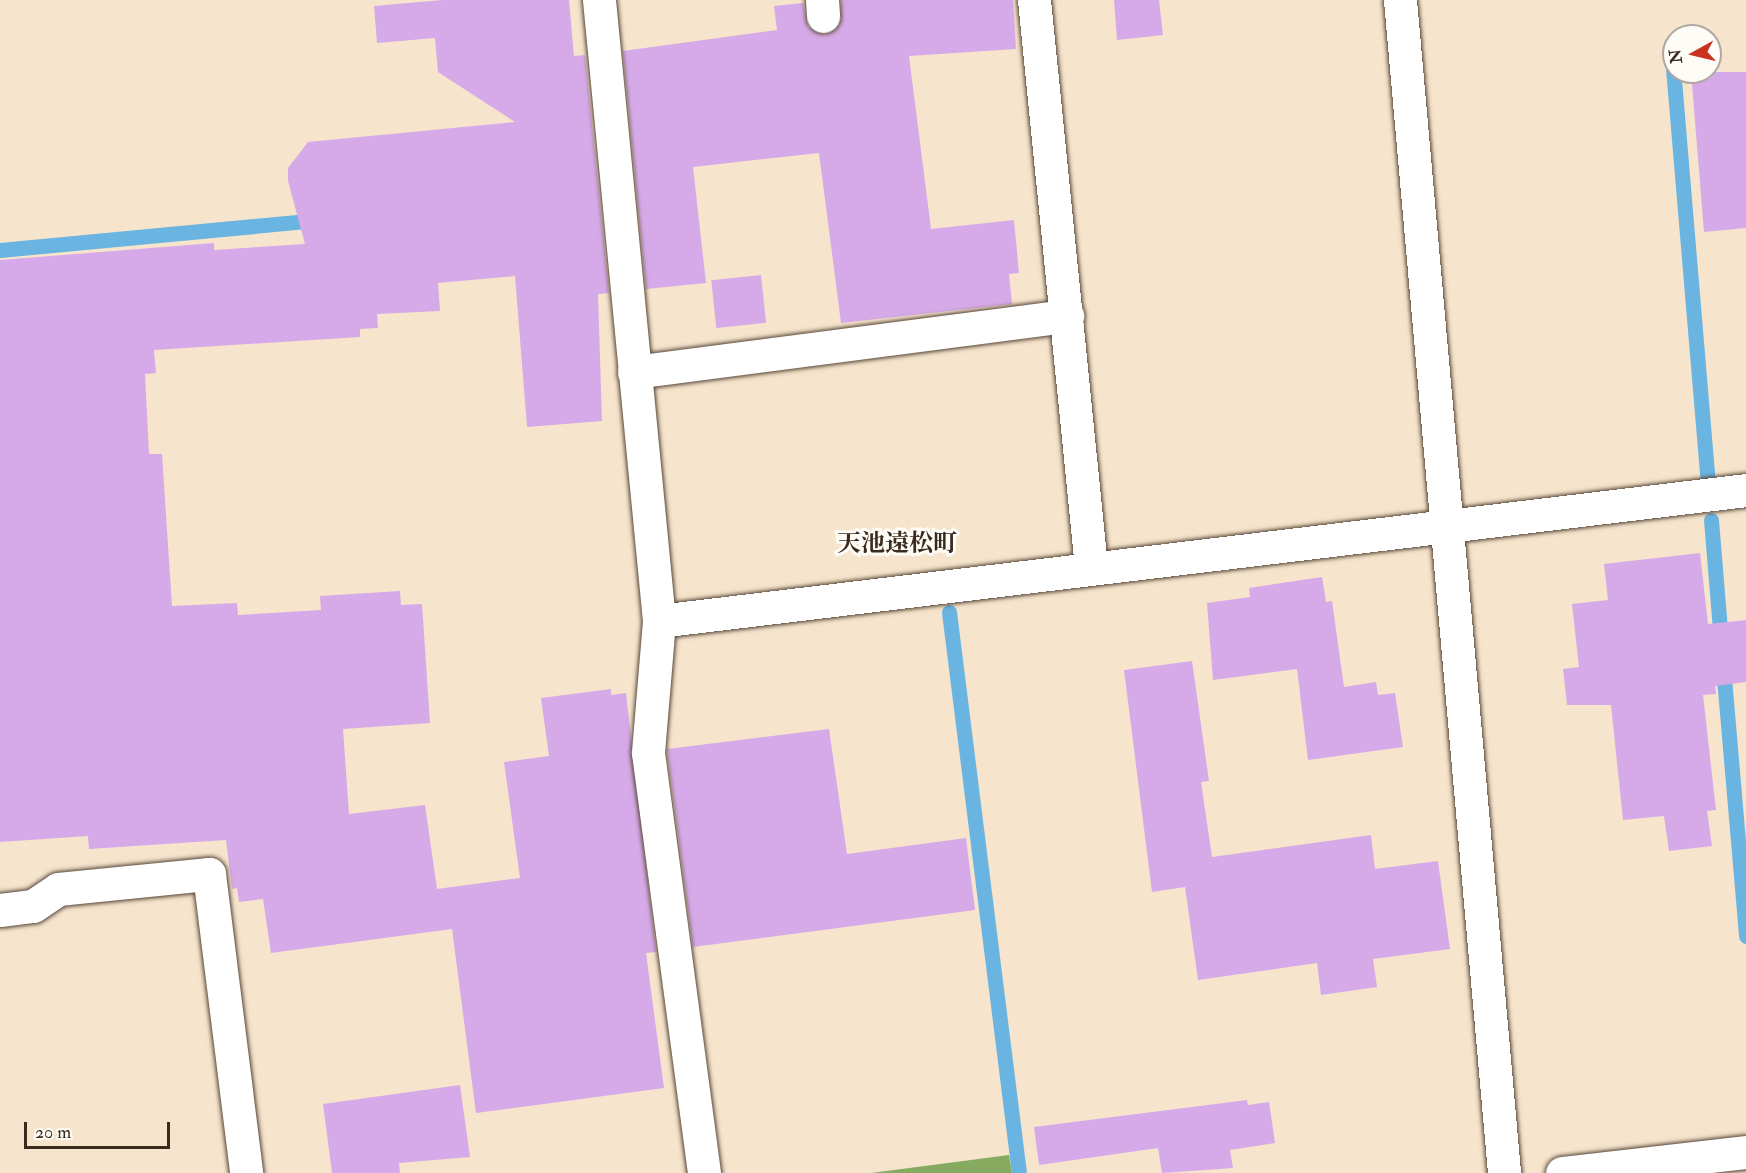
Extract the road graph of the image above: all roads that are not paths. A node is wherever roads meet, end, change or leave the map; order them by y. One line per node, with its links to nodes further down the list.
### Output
1 (598, 0): 5 (street)
2 (1034, 0): 4 (street)
3 (1400, 0): 7 (street)
4 (1067, 316): 5 (street); 8 (street)
5 (634, 372): 9 (street)
6 (1746, 490): 7 (street)
7 (1447, 523): 8 (street); 14 (street)
8 (1091, 567): 9 (street)
9 (659, 621): 13 (street)
10 (0, 910): 12 (street)
11 (1746, 1152): 15 (street)
12 (246, 1173)
13 (704, 1173)
14 (1504, 1173)
15 (1562, 1173)

